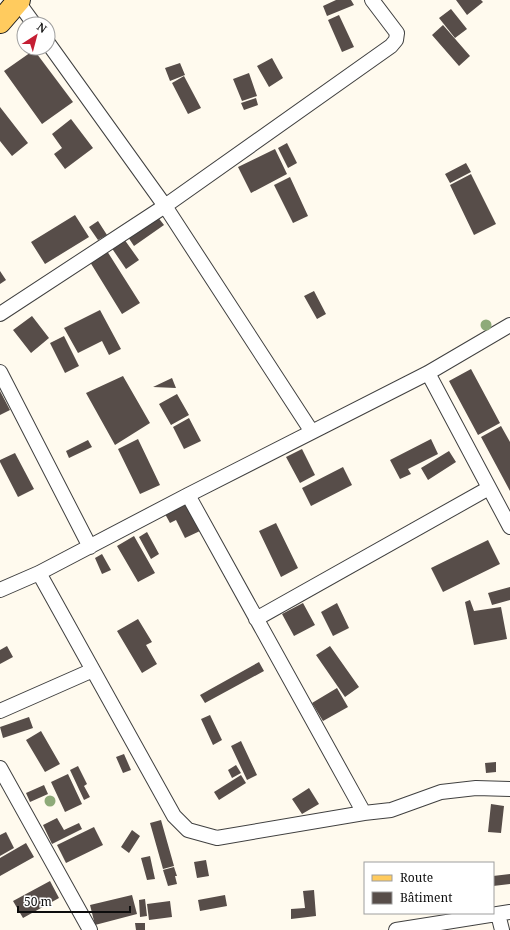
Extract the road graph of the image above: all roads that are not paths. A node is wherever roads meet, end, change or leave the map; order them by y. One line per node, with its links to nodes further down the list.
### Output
1 (372, 0): 6 (street)
2 (19, 1): 3 (street); 4 (main road)
3 (29, 16)
4 (0, 22)
5 (56, 54): 6 (street)
6 (165, 206): 7 (street); 11 (street)
7 (0, 314)
8 (510, 325): 10 (street)
9 (0, 372): 15 (street)
10 (428, 373): 11 (street); 12 (street)
11 (312, 432): 13 (street)
12 (489, 488): 14 (street); 18 (street)
13 (188, 495): 15 (street); 18 (street)
14 (510, 527)
15 (90, 547): 16 (street)
16 (39, 573): 17 (street); 19 (street)
17 (0, 590)
18 (256, 619): 23 (street)
19 (93, 670): 20 (street); 23 (street)
20 (0, 711)
21 (0, 768): 25 (street)
22 (510, 789): 23 (street)
23 (364, 813)
24 (504, 913): 26 (street); 27 (street)
25 (90, 930)
26 (396, 930)
27 (502, 930)

